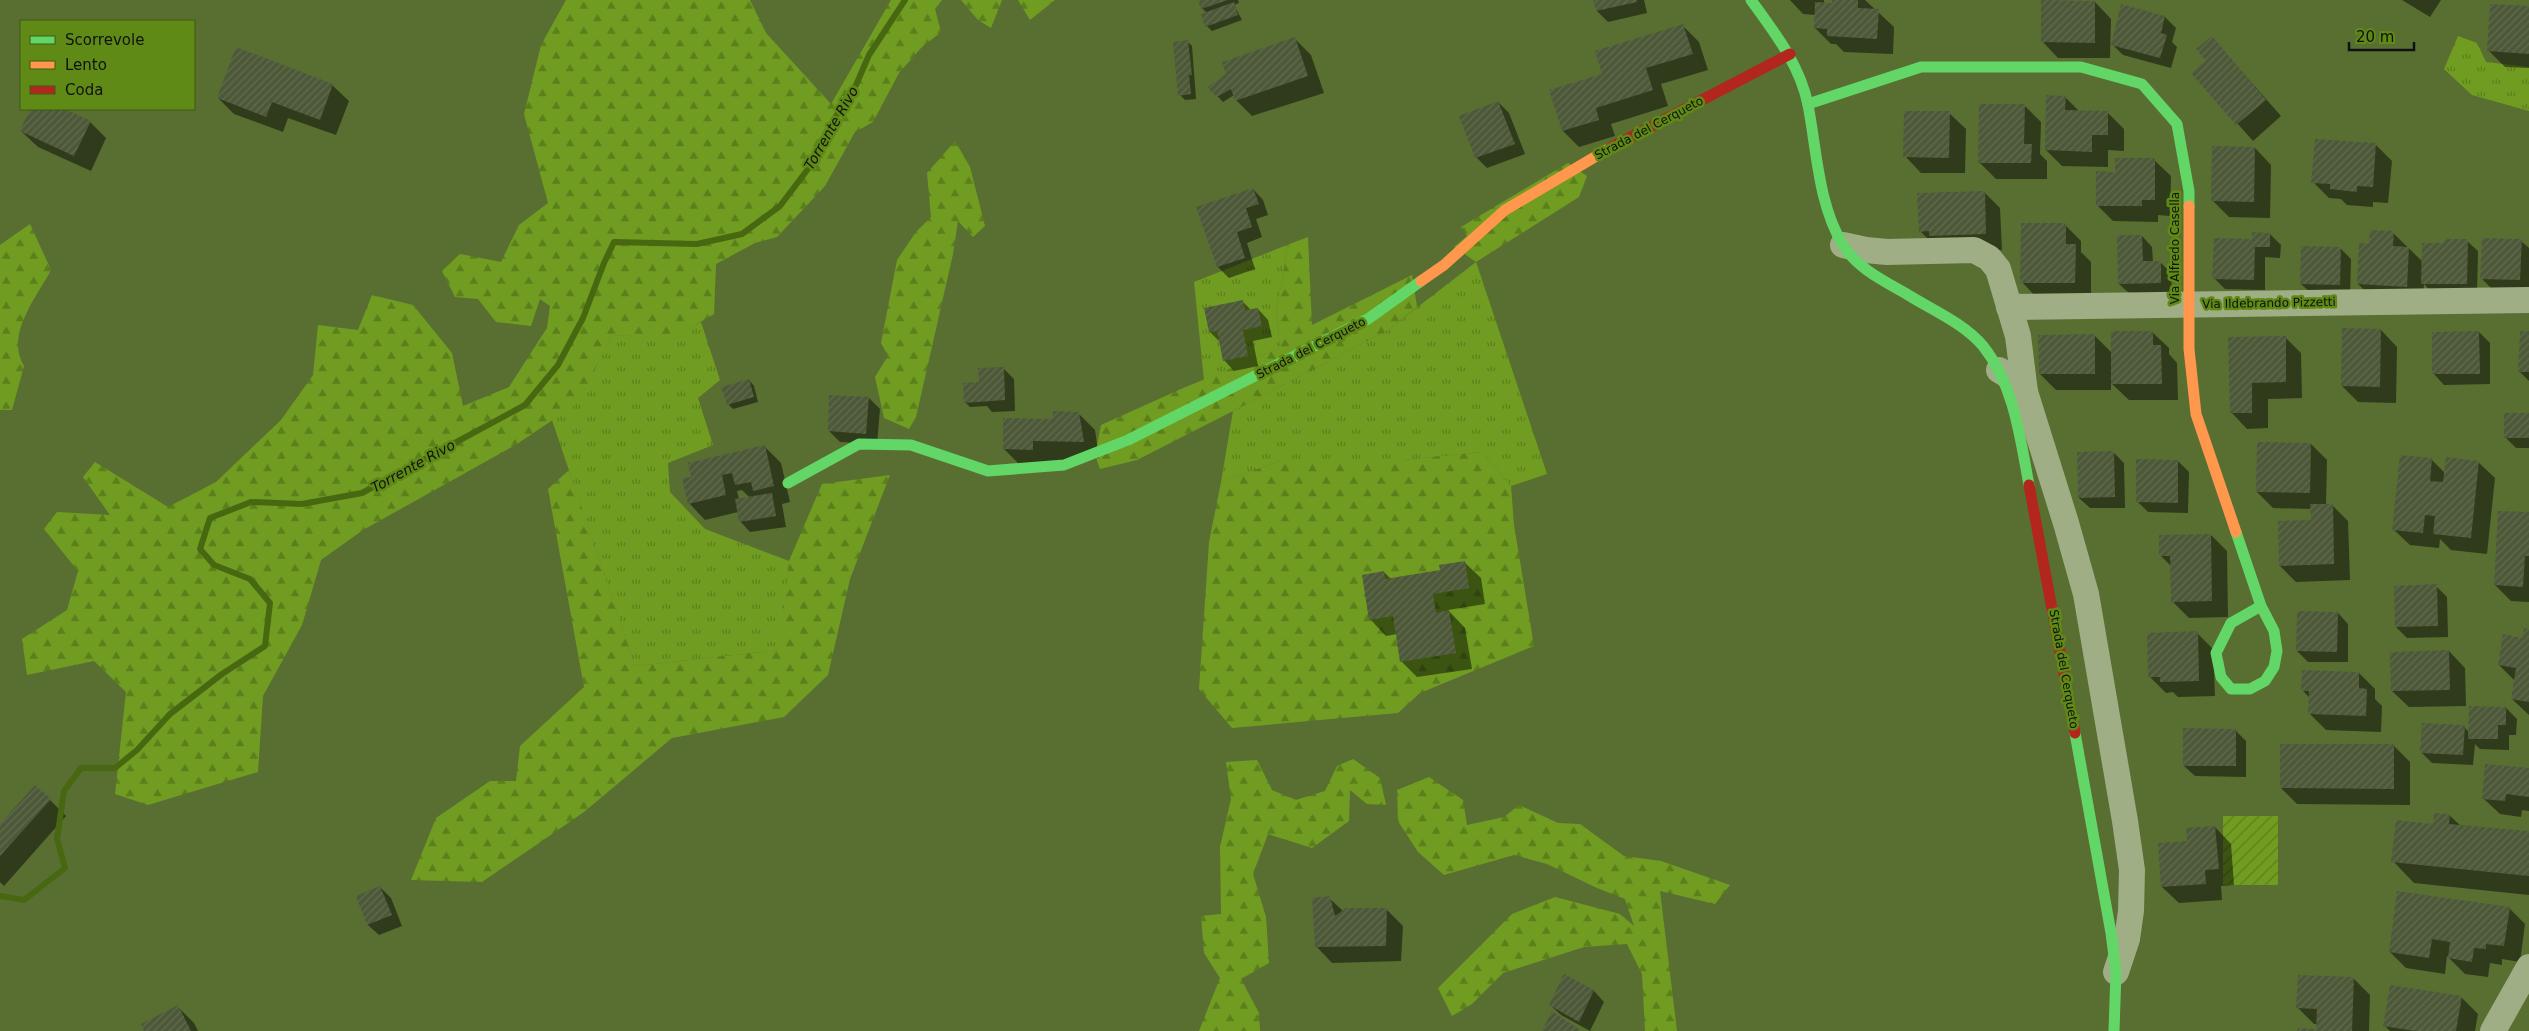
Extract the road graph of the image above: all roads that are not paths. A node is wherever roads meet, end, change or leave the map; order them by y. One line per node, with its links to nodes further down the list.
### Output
1 (1751, 0): 2 (street, Strada del Cerqueto)
2 (1790, 54): 3 (street, Strada del Cerqueto); 10 (street, Strada del Cerqueto)
3 (1808, 104): 4 (street, Strada del Cerqueto); 6 (street, Via Alfredo Casella)
4 (1843, 245): 7 (street, Strada del Cerqueto); 8 (street, Strada del Cerqueto)
5 (2529, 300): 6 (street, Via Ildebrando Pizzetti)
6 (2189, 304): 7 (street, Via Ildebrando Pizzetti); 11 (street, Via Alfredo Casella)
7 (2009, 307): 9 (street, Strada del Cerqueto)
8 (1999, 370): 9 (street, Strada del Cerqueto); 13 (street, Strada del Cerqueto)
9 (2025, 392): 13 (street, Strada del Cerqueto)
10 (788, 483)
11 (2261, 606): 11 (street, Via Alfredo Casella)
12 (2529, 967): 15 (street)
13 (2116, 972): 14 (street, Strada del Cerqueto)
14 (2114, 1031)
15 (2494, 1031)

